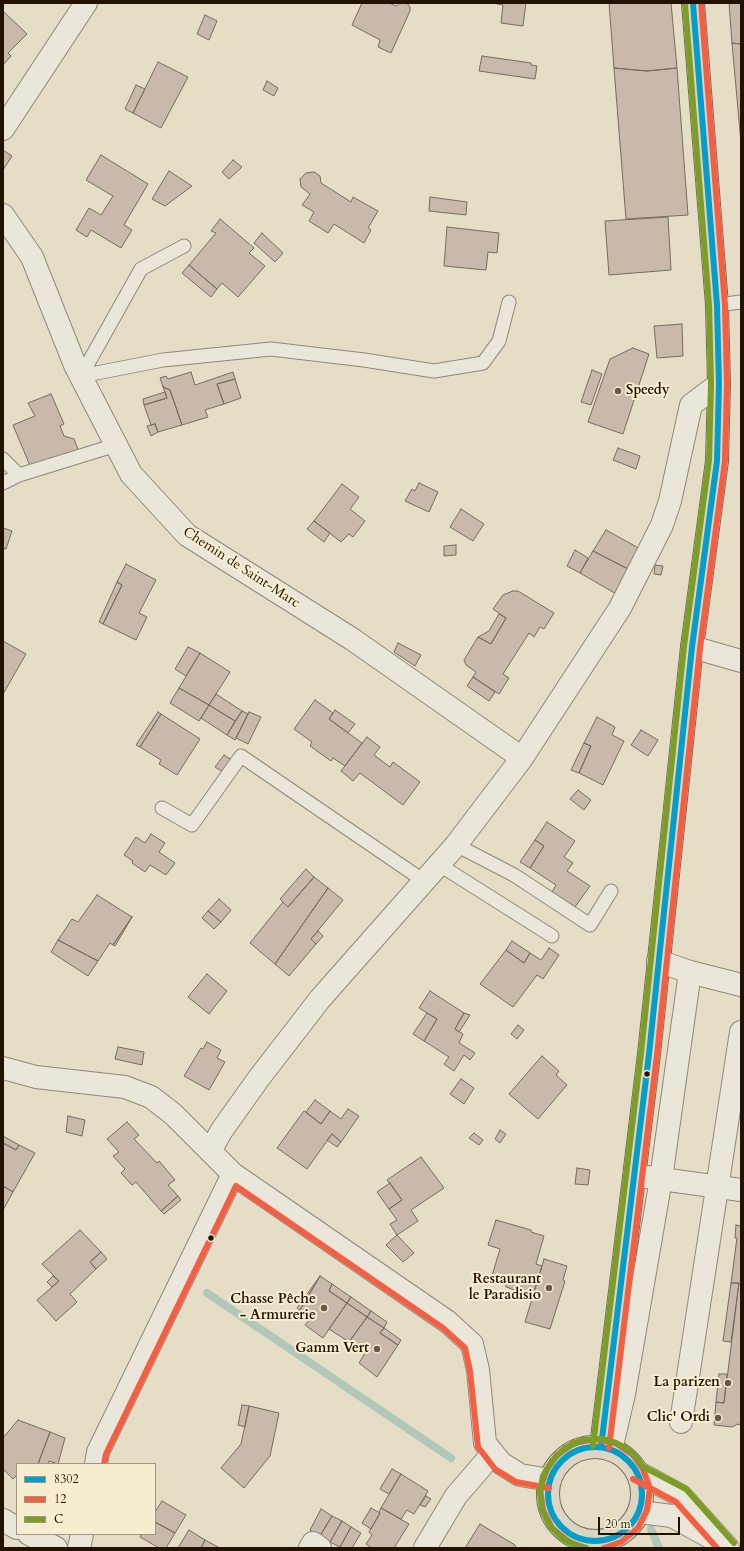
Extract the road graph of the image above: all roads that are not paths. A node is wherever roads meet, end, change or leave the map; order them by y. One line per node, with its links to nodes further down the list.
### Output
1 (86, 3): 3 (street)
2 (693, 3): 8 (main road)
3 (3, 129)
4 (3, 215): 9 (street, Chemin de Saint-Marc)
5 (184, 246): 9 (lane)
6 (509, 302): 9 (lane)
7 (741, 302): 8 (lane)
8 (717, 305): 10 (main road)
9 (81, 376): 11 (street, Chemin de Saint-Marc)
10 (719, 384): 15 (main road); 17 (street)
11 (116, 445): 13 (lane); 17 (street, Chemin de Saint-Marc)
12 (3, 459): 13 (lane)
13 (19, 475): 14 (lane)
14 (3, 483)
15 (692, 647): 16 (street); 24 (main road)
16 (741, 661)
17 (522, 758): 19 (street)
18 (162, 808): 21 (lane)
19 (456, 845): 20 (street); 22 (lane)
20 (438, 864): 21 (street); 23 (lane)
21 (424, 881): 29 (street)
22 (611, 891)
23 (552, 936)
24 (658, 961): 25 (street); 31 (main road)
25 (690, 972): 26 (street); 32 (street)
26 (741, 985)
27 (741, 1032): 33 (street)
28 (3, 1068): 29 (street)
29 (210, 1151): 30 (street)
30 (233, 1174): 37 (street); 38 (street)
31 (634, 1176): 32 (street); 36 (main road)
32 (661, 1179): 33 (street); 36 (street)
33 (718, 1187): 34 (street); 35 (street)
34 (741, 1190)
35 (682, 1422)
36 (606, 1449): 39 (main road); 40 (main road)
37 (493, 1453): 40 (street); 52 (street)
38 (96, 1463)
39 (637, 1472): 41 (main road); 47 (street)
40 (550, 1480): 46 (main road)
41 (639, 1512): 46 (main road); 47 (street)
42 (3, 1520): 43 (street)
43 (16, 1527)
44 (31, 1535): 48 (street)
45 (82, 1535): 49 (street)
46 (592, 1545)
47 (726, 1546)
48 (56, 1548)
49 (79, 1548)
50 (310, 1548): 51 (street)
51 (320, 1548)
52 (425, 1548)

